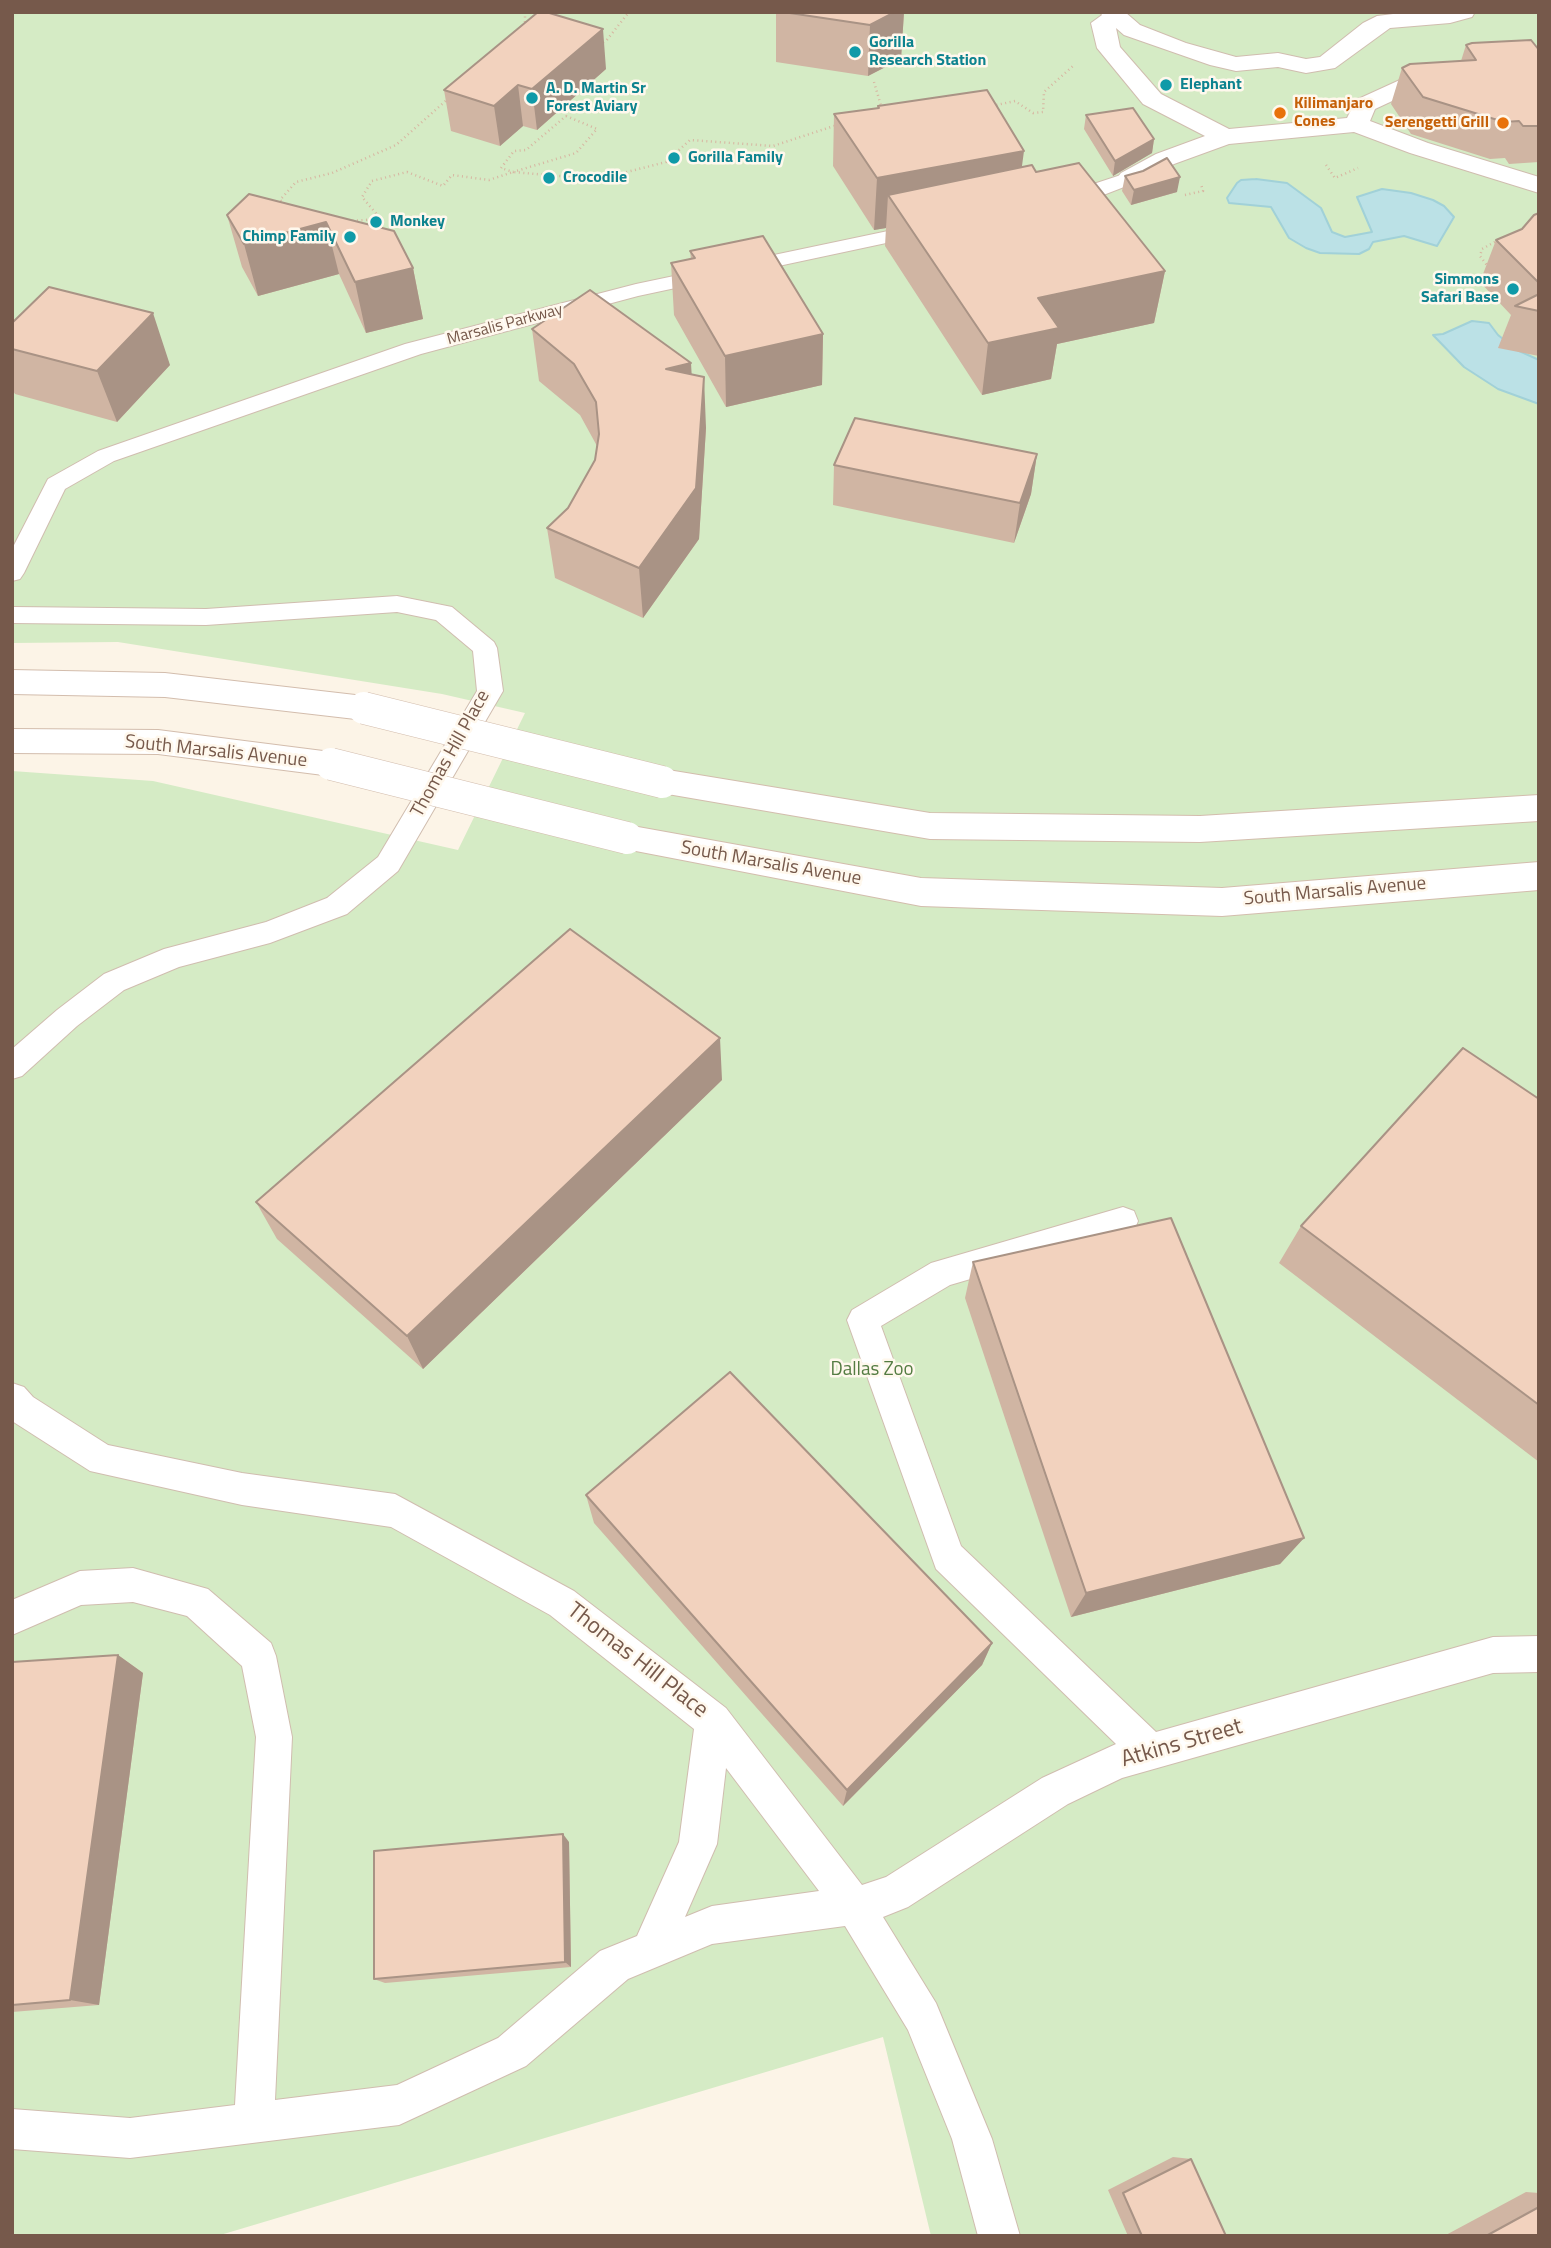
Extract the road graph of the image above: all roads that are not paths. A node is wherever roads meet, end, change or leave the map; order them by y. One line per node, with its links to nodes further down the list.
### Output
1 (1464, 12): 2 (main road)
2 (1114, 15): 5 (main road)
3 (1416, 82): 4 (main road)
4 (1356, 124): 5 (main road); 7 (main road)
5 (1225, 137): 6 (main road)
6 (1130, 178): 8 (lane)
7 (1539, 185)
8 (1045, 205)
9 (952, 224): 10 (lane, Marsalis Parkway)
10 (12, 573)
11 (12, 615): 16 (lane, Thomas Hill Place)
12 (12, 682): 14 (main road, bridge)
13 (12, 741): 15 (main road, South Marsalis Avenue, bridge)
14 (1539, 808)
15 (1539, 876)
16 (12, 1067)
17 (1123, 1221): 22 (lane)
18 (12, 1398): 21 (lane, Thomas Hill Place)
19 (12, 1618): 25 (lane)
20 (1539, 1654): 22 (lane, Atkins Street)
21 (713, 1721): 23 (lane, Thomas Hill Place); 24 (lane)
22 (1152, 1752): 23 (lane, Atkins Street)
23 (854, 1906): 24 (lane, Atkins Street); 27 (lane, Thomas Hill Place)
24 (650, 1949): 25 (lane, Atkins Street)
25 (254, 2121): 26 (lane, Atkins Street)
26 (12, 2129)
27 (999, 2236)

